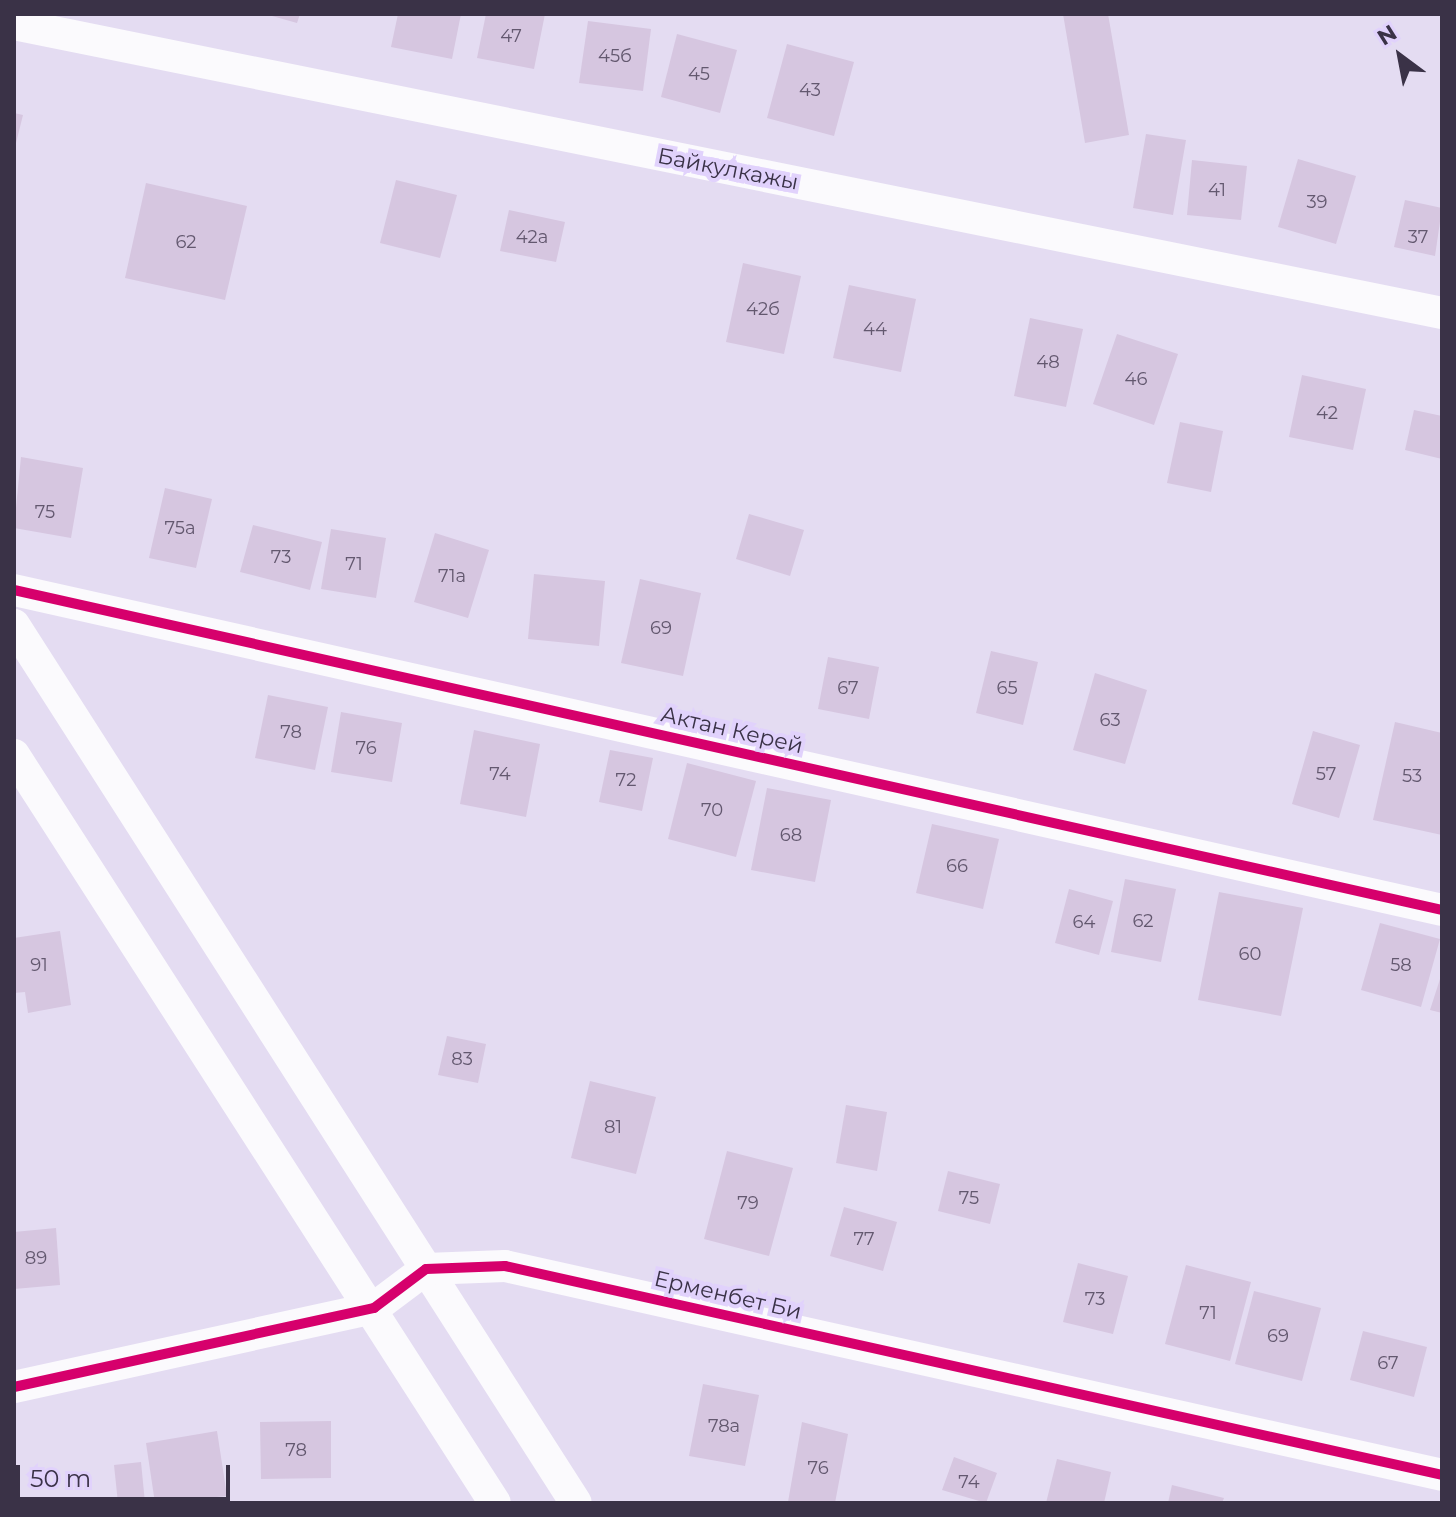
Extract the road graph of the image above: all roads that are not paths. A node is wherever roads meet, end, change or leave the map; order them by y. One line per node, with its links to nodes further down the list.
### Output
1 (14, 24): 2 (street, Байкулкажы)
2 (1442, 313)
3 (14, 590): 7 (street, Актан Керей)
4 (14, 625): 8 (street)
5 (14, 755): 6 (street)
6 (23, 787): 9 (street)
7 (1442, 910)
8 (426, 1269): 9 (street); 11 (street, Ерменбет Би); 13 (street)
9 (374, 1308): 10 (street); 12 (street)
10 (14, 1387)
11 (1442, 1475)
12 (495, 1503)
13 (576, 1503)

